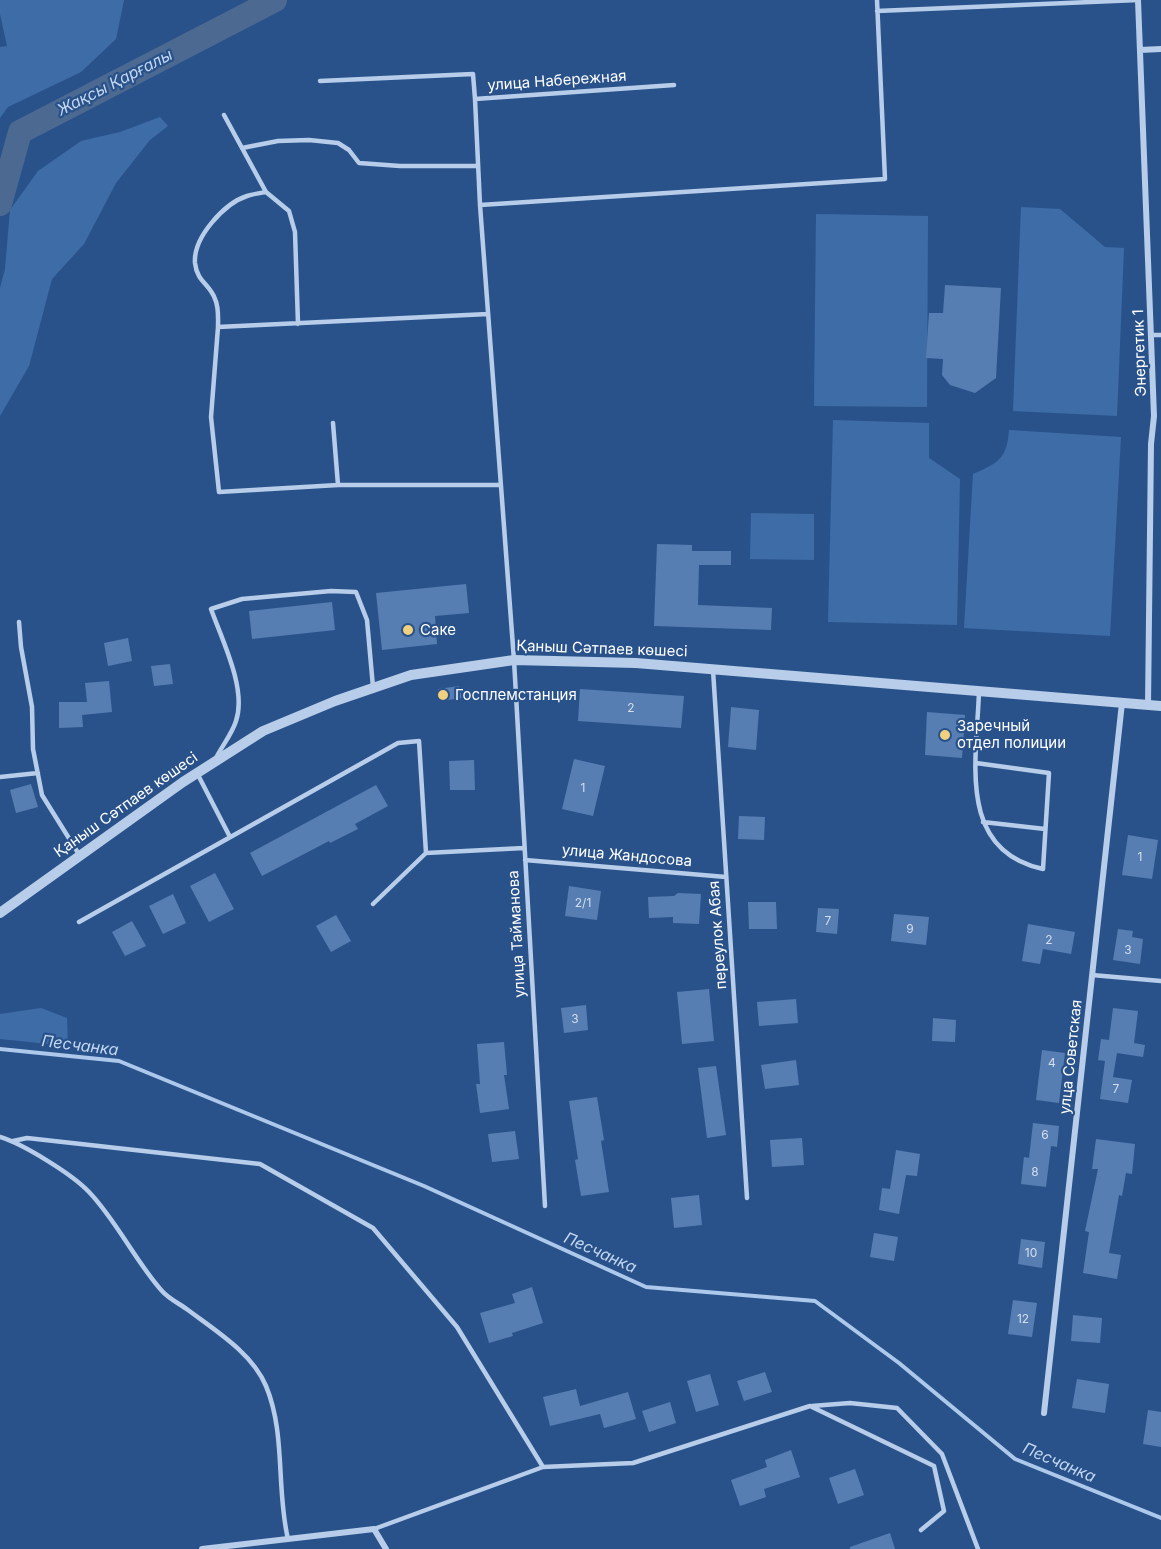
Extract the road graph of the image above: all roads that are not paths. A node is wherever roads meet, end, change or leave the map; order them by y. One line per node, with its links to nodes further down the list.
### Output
1 (877, 0): 3 (lane)
2 (1138, 0): 3 (lane); 5 (street, Энергетик 1)
3 (877, 11): 13 (lane)
4 (1161, 49): 5 (street)
5 (1140, 50): 17 (street, Энергетик 1)
6 (320, 81): 8 (lane)
7 (674, 85): 8 (lane, улица Набережная)
8 (475, 99): 11 (lane, улица Набережная)
9 (224, 116): 10 (lane)
10 (242, 148): 11 (lane); 12 (lane)
11 (478, 166): 13 (lane, улица Набережная)
12 (266, 192): 15 (lane); 16 (lane)
13 (480, 205): 14 (lane, улица Набережная)
14 (488, 314): 15 (lane); 23 (lane, улица Набережная)
15 (298, 324): 16 (lane)
16 (218, 327): 22 (lane)
17 (1151, 335): 18 (lane); 20 (street, Энергетик 1)
18 (1161, 335)
19 (333, 423): 22 (lane)
20 (1151, 444): 21 (street); 30 (street, Энергетик 1)
21 (1161, 445)
22 (338, 485): 23 (lane)
23 (501, 485): 25 (lane, улица Тайманова)
24 (19, 622): 34 (lane)
25 (514, 660): 26 (street, Қаныш Сәтпаев көшесі); 27 (street, Қаныш Сәтпаев көшесі); 40 (lane, улица Тайманова)
26 (713, 670): 28 (street, Қаныш Сәтпаев көшесі); 44 (lane, переулок Абая)
27 (373, 688): 32 (street, Қаныш Сәтпаев көшесі); 32 (lane)
28 (979, 692): 29 (street, Қаныш Сәтпаев көшесі); 33 (lane)
29 (1122, 703): 30 (street, Қаныш Сәтпаев көшесі); 48 (street, улца Советская)
30 (1148, 705): 31 (street, Қаныш Сәтпаев көшесі)
31 (1161, 706)
32 (213, 763): 35 (street, Қаныш Сәтпаев көшесі)
33 (976, 763): 37 (lane); 38 (lane)
34 (38, 773): 36 (lane); 42 (lane)
35 (197, 773): 39 (lane); 42 (street, Қаныш Сәтпаев көшесі)
36 (0, 777)
37 (983, 822): 38 (lane); 38 (lane)
38 (1045, 829)
39 (230, 837): 41 (lane); 47 (lane)
40 (524, 848): 41 (lane); 43 (lane, улица Тайманова)
41 (426, 853): 45 (lane)
42 (80, 856): 46 (street, Қаныш Сәтпаев көшесі)
43 (525, 860): 44 (lane, улица Жандосова); 53 (lane, улица Тайманова)
44 (726, 877): 52 (lane, переулок Абая)
45 (373, 904)
46 (0, 913)
47 (80, 922)
48 (1092, 975): 49 (lane); 55 (street, улца Советская)
49 (1161, 981)
50 (0, 1137): 51 (lane)
51 (14, 1141): 56 (lane); 59 (lane)
52 (747, 1198)
53 (544, 1206)
54 (810, 1406): 56 (lane); 58 (lane); 62 (lane)
55 (1044, 1413)
56 (543, 1467): 57 (lane)
57 (374, 1529): 59 (street); 61 (street)
58 (921, 1530)
59 (288, 1539): 60 (street)
60 (202, 1549)
61 (386, 1549)
62 (978, 1549)

